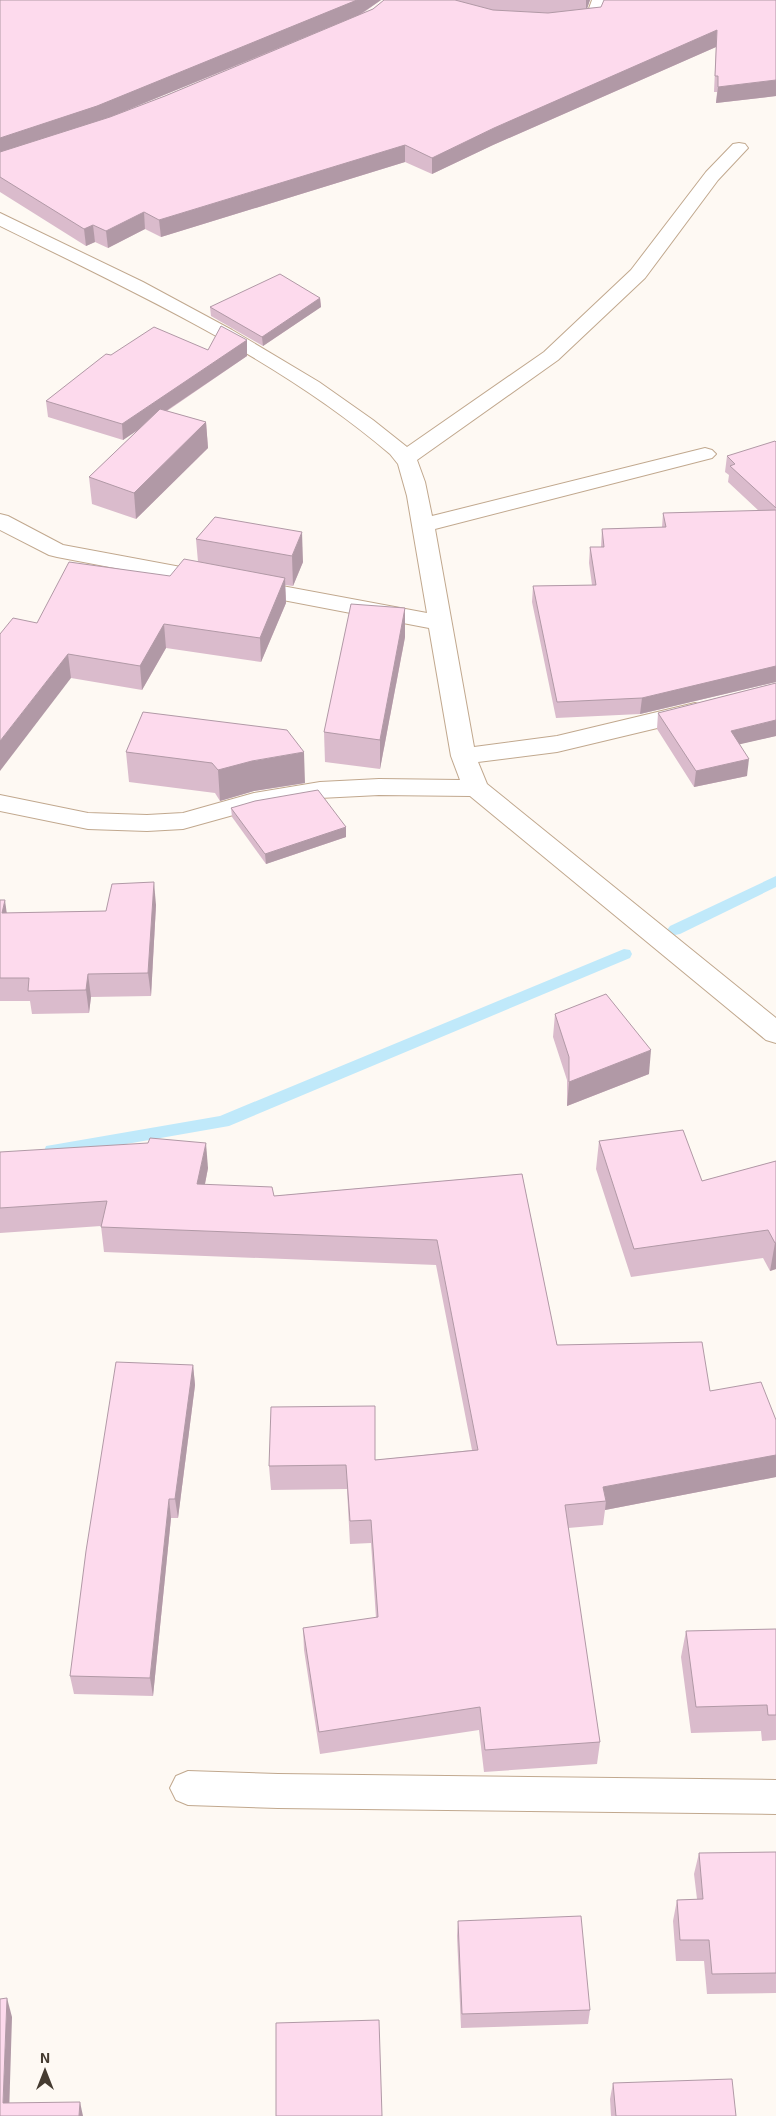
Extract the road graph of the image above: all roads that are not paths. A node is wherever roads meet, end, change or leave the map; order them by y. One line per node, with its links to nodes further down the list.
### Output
1 (600, 0): 2 (street)
2 (547, 22)
3 (739, 148): 6 (street)
4 (0, 218): 6 (street)
5 (705, 454): 8 (street)
6 (406, 458): 8 (street)
7 (0, 521): 9 (street)
8 (424, 525): 9 (street)
9 (441, 623): 11 (street)
10 (713, 706): 11 (street)
11 (463, 756): 12 (street)
12 (476, 788): 13 (street); 14 (street)
13 (0, 803)
14 (776, 1034)
15 (188, 1788): 16 (street)
16 (776, 1796)

